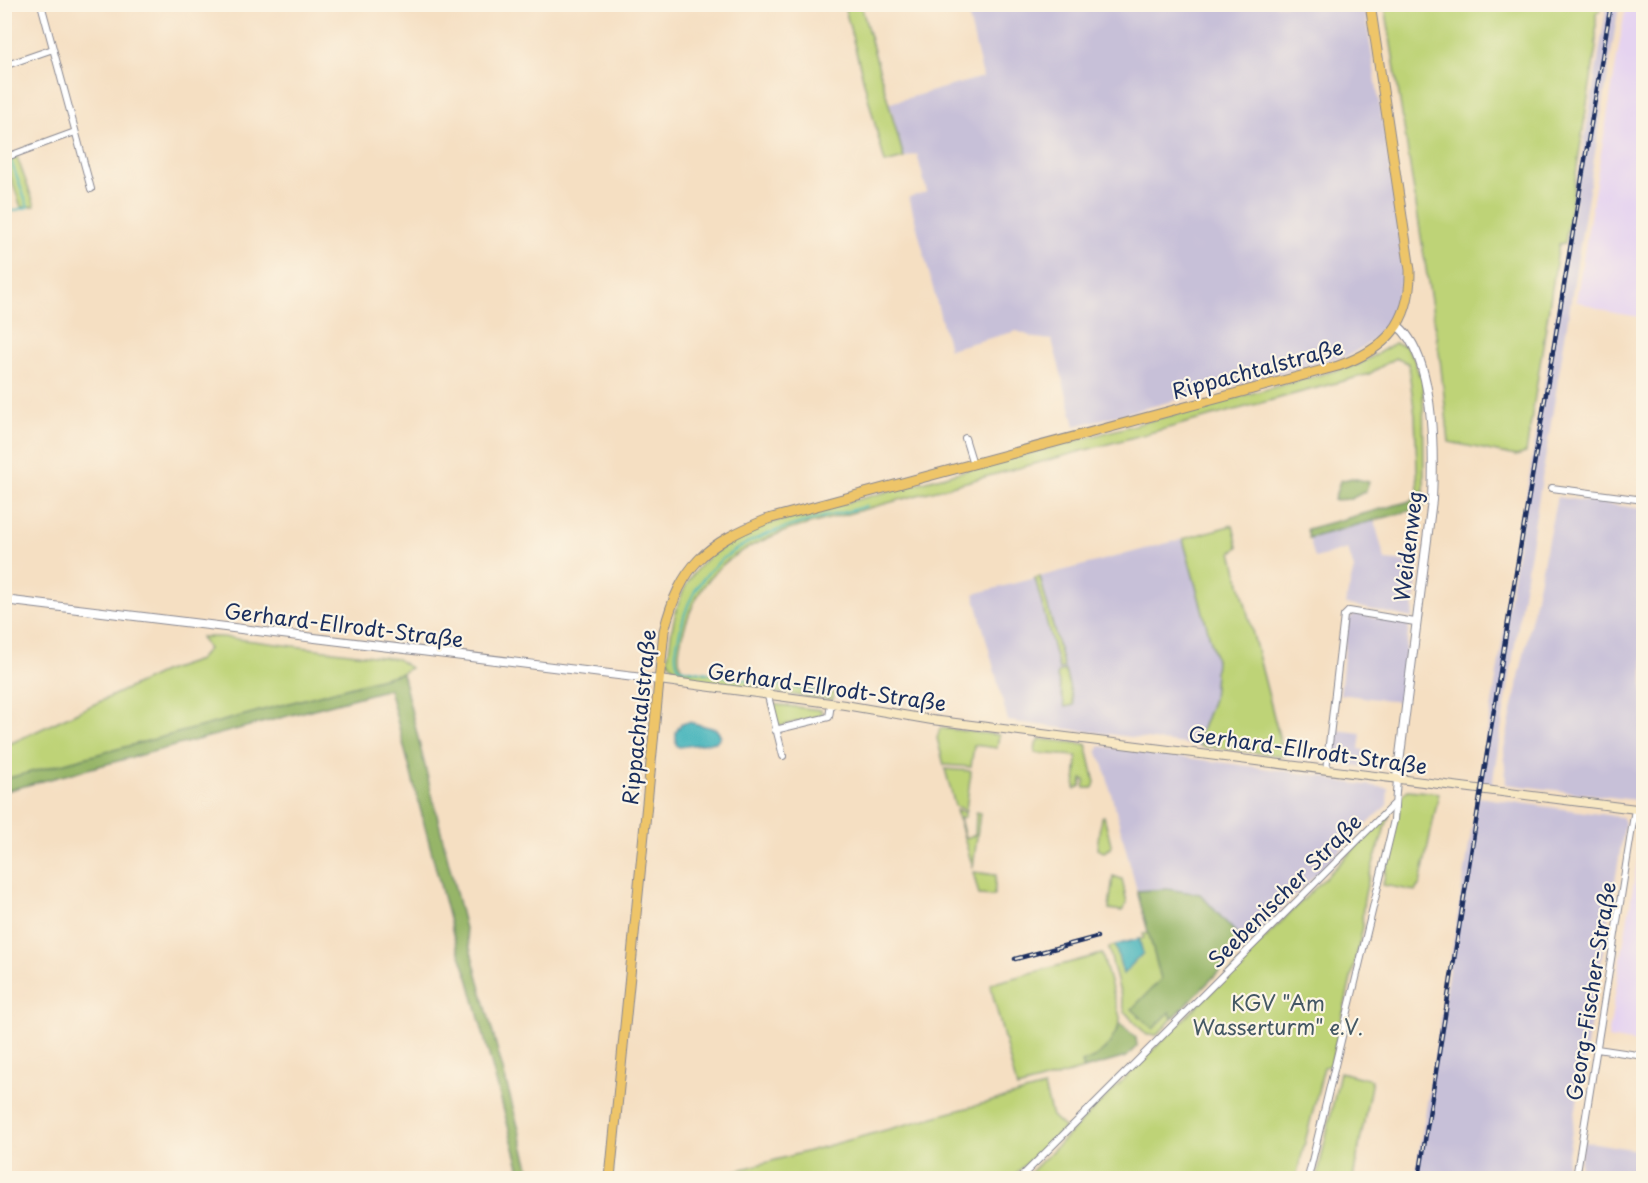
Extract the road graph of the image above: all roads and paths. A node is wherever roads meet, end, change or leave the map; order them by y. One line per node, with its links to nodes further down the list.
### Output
1 (41, 4): 3 (street)
2 (1370, 4): 8 (main road, Rippachtalstraße)
3 (53, 49): 4 (street); 5 (street)
4 (4, 66)
5 (75, 132): 6 (street); 7 (street)
6 (4, 158)
7 (91, 189)
8 (1398, 326): 10 (main road, Rippachtalstraße); 14 (street, Weidenweg)
9 (965, 438): 10 (street)
10 (973, 464): 15 (main road, Rippachtalstraße)
11 (1552, 488): 12 (street)
12 (1644, 500)
13 (4, 600): 15 (street, Gerhard-Ellrodt-Straße)
14 (1415, 622): 20 (street); 21 (street, Weidenweg)
15 (659, 680): 16 (main road, Gerhard-Ellrodt-Straße); 26 (main road, Rippachtalstraße)
16 (767, 692): 17 (main road, Gerhard-Ellrodt-Straße); 18 (street)
17 (831, 704): 18 (street); 20 (main road, Gerhard-Ellrodt-Straße)
18 (775, 730): 19 (street)
19 (783, 756)
20 (1326, 770): 21 (main road, Gerhard-Ellrodt-Straße)
21 (1397, 779): 22 (street); 23 (main road, Gerhard-Ellrodt-Straße)
22 (1394, 804): 27 (street, Seebenischer Straße); 28 (street)
23 (1640, 810): 24 (street, Georg-Fischer-Straße)
24 (1597, 1049): 25 (street); 29 (street, Georg-Fischer-Straße)
25 (1644, 1056)
26 (610, 1179)
27 (1020, 1179)
28 (1308, 1179)
29 (1576, 1179)

